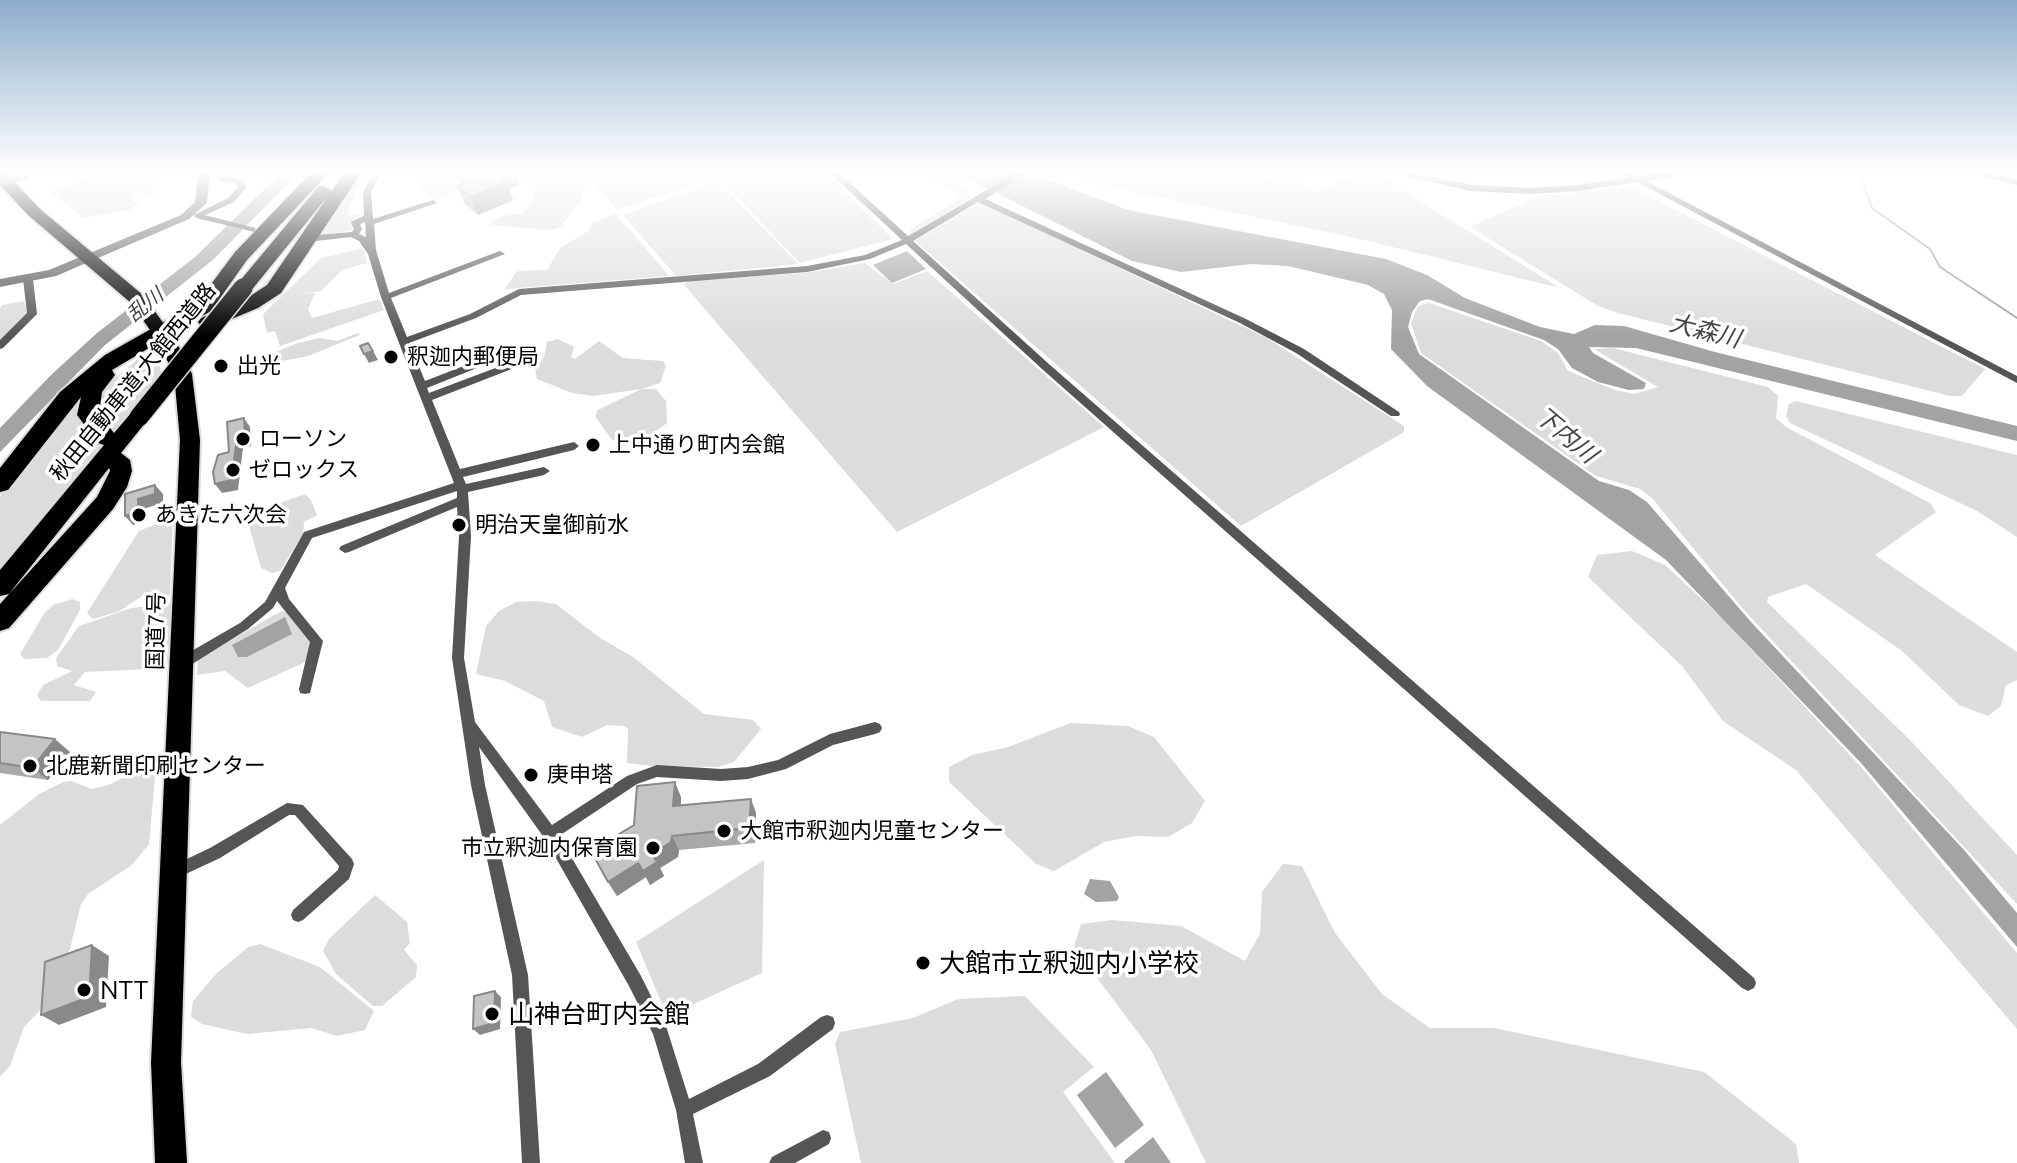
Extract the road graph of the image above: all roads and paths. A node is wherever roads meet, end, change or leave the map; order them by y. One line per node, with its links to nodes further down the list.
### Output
1 (53, 227): 19 (highway, 国道7号)
2 (164, 227): 19 (street)
3 (240, 227): 13 (street)
4 (269, 227): 23 (highway)
5 (293, 227): 39 (highway, 秋田自動車道;大館西道路, bridge)
6 (316, 227): 23 (highway)
7 (357, 227): 14 (street)
8 (370, 227): 18 (street)
9 (891, 227): 16 (street)
10 (930, 227): 16 (street)
11 (1039, 227): 31 (street)
12 (1728, 227): 28 (street)
13 (252, 230)
14 (354, 234): 15 (street); 18 (street)
15 (316, 238)
16 (906, 241): 24 (street); 49 (street)
17 (500, 254): 22 (street)
18 (372, 255): 22 (street)
19 (92, 258): 20 (street); 23 (highway, 国道7号)
20 (28, 279): 21 (street); 25 (street)
21 (0, 283)
22 (386, 297): 24 (street)
23 (153, 321): 32 (highway); 36 (highway); 42 (highway, 国道7号)
24 (404, 341): 29 (street)
25 (0, 346)
26 (518, 363): 30 (street)
27 (478, 364): 29 (street)
28 (2017, 380)
29 (422, 386): 30 (street)
30 (427, 398): 37 (street)
31 (1395, 414)
32 (106, 438)
33 (574, 446): 37 (street)
34 (119, 460): 41 (highway)
35 (544, 471): 37 (street)
36 (0, 484)
37 (461, 487): 38 (street); 40 (street); 44 (street)
38 (345, 549)
39 (0, 587)
40 (280, 590): 42 (street); 43 (street)
41 (0, 621)
42 (181, 664): 47 (highway, 国道7号)
43 (305, 689)
44 (470, 725): 46 (street); 54 (street)
45 (875, 728): 46 (street)
46 (550, 834): 51 (street)
47 (175, 872): 48 (street); 53 (highway, 国道7号)
48 (298, 915)
49 (1748, 983)
50 (827, 1023): 51 (street)
51 (684, 1110): 55 (street)
52 (823, 1138): 56 (street)
53 (171, 1163)
54 (531, 1163)
55 (694, 1163)
56 (778, 1163)

